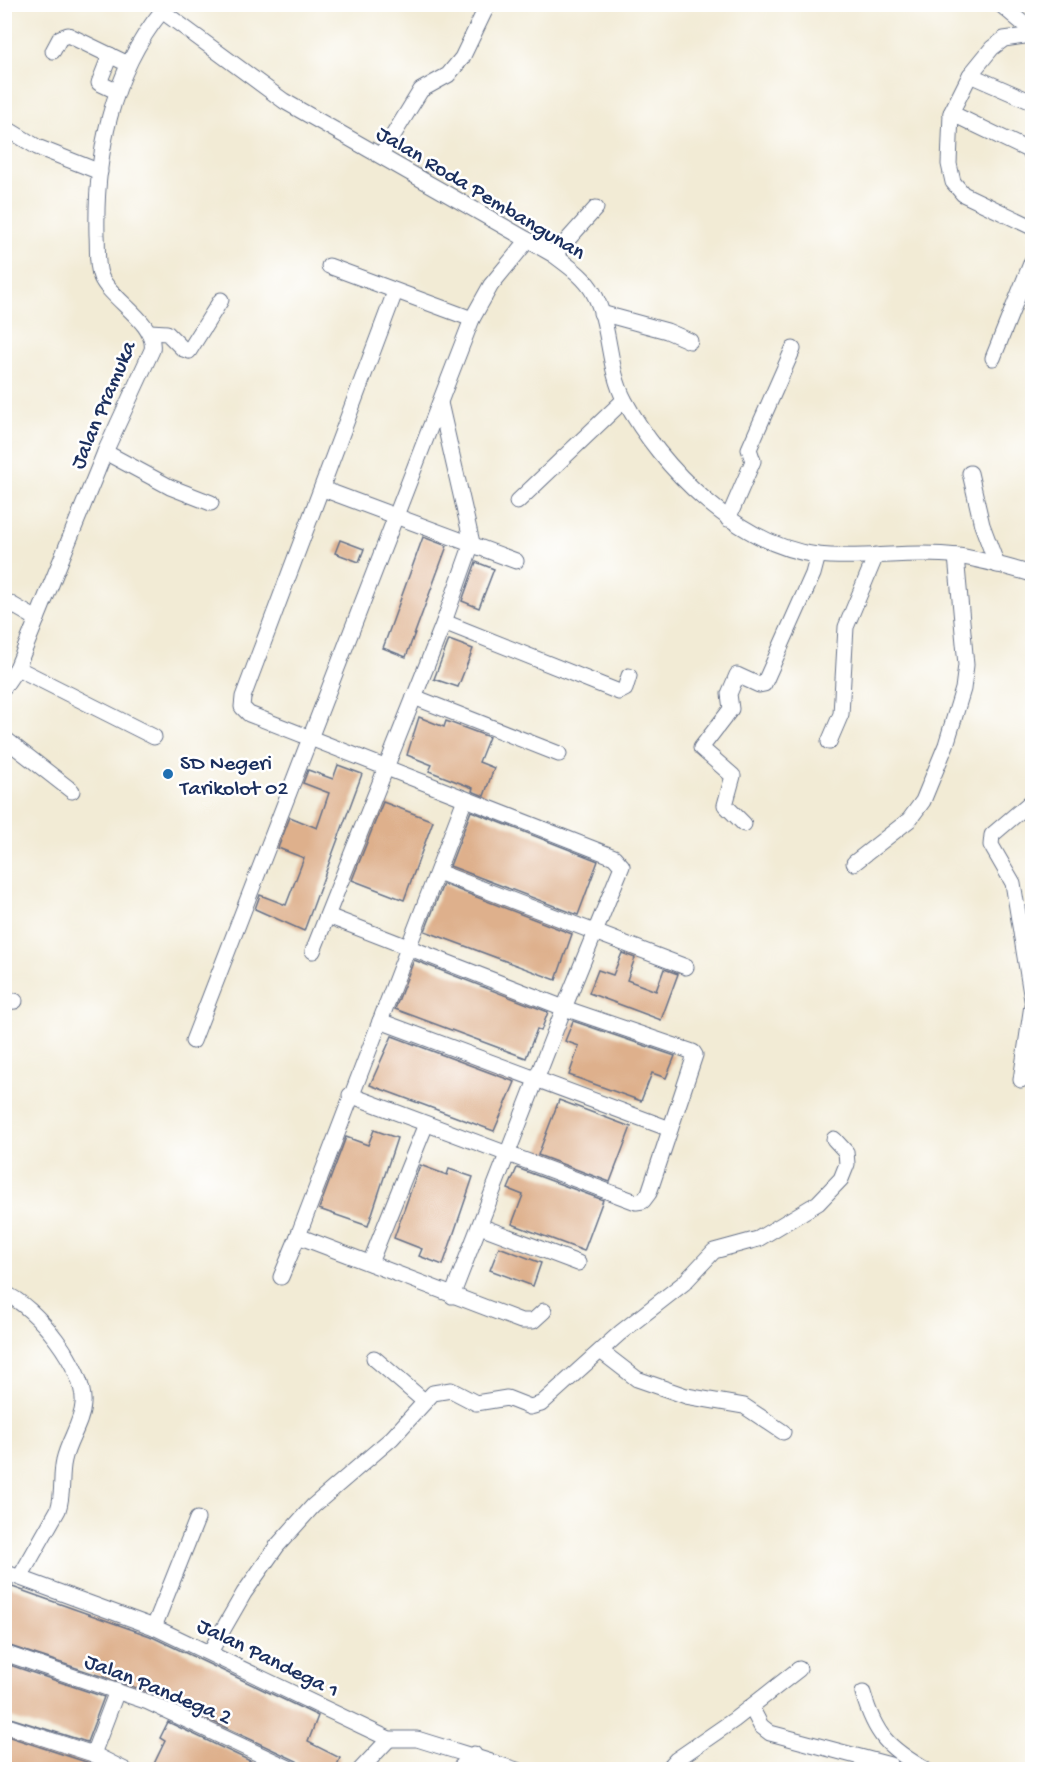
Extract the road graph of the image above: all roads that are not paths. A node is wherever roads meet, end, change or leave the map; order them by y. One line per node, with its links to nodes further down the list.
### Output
1 (488, 4): 14 (street)
2 (1000, 4): 4 (street)
3 (160, 8): 7 (street, Jalan Pramuka); 14 (street, Jalan Roda Pembangunan)
4 (1032, 33): 8 (street)
5 (53, 51): 6 (street)
6 (110, 55): 7 (street); 9 (street)
7 (128, 64): 9 (street, Jalan Pramuka)
8 (970, 75): 10 (street); 11 (street)
9 (116, 91): 15 (street, Jalan Pramuka)
10 (1032, 102)
11 (951, 113): 13 (street); 17 (street)
12 (4, 127): 15 (street)
13 (1032, 152)
14 (381, 155): 18 (street, Jalan Roda Pembangunan)
15 (100, 172): 26 (street, Jalan Pramuka)
16 (596, 208): 19 (street)
17 (1032, 227)
18 (528, 240): 19 (street, Jalan Roda Pembangunan); 25 (street)
19 (554, 255): 24 (street, Jalan Roda Pembangunan)
20 (1032, 261): 29 (street)
21 (329, 266): 22 (street)
22 (395, 292): 25 (street); 34 (street)
23 (221, 300): 26 (street)
24 (601, 313): 27 (street); 30 (street, Jalan Roda Pembangunan)
25 (472, 319): 31 (street)
26 (150, 332): 32 (street, Jalan Pramuka)
27 (690, 341)
28 (793, 349): 38 (street)
29 (993, 358)
30 (624, 400): 35 (street); 38 (street, Jalan Roda Pembangunan)
31 (440, 402): 37 (street); 39 (street)
32 (105, 452): 36 (street); 47 (street, Jalan Pramuka)
33 (970, 473): 44 (street)
34 (323, 489): 37 (street); 54 (street)
35 (517, 502)
36 (211, 503)
37 (397, 515): 39 (street); 54 (street)
38 (728, 519): 40 (street, Jalan Roda Pembangunan)
39 (472, 543): 43 (street); 48 (street)
40 (818, 555): 41 (street, Jalan Roda Pembangunan); 62 (street)
41 (876, 555): 42 (street, Jalan Roda Pembangunan); 56 (street)
42 (956, 556): 44 (street, Jalan Roda Pembangunan); 63 (street)
43 (516, 561)
44 (997, 565): 45 (street, Jalan Roda Pembangunan)
45 (1032, 574)
46 (4, 600): 47 (street)
47 (37, 619): 49 (street, Jalan Pramuka)
48 (444, 622): 50 (street); 52 (street)
49 (17, 668): 51 (street, Jalan Pramuka); 53 (street)
50 (629, 676)
51 (4, 687)
52 (414, 697): 57 (street); 58 (street)
53 (154, 737)
54 (309, 737): 58 (street); 74 (street)
55 (4, 738): 59 (street)
56 (830, 742)
57 (559, 754)
58 (386, 767): 60 (street); 65 (street)
59 (72, 791)
60 (465, 799): 64 (street); 66 (street)
61 (1032, 801): 70 (street)
62 (744, 824)
63 (854, 863)
64 (438, 872): 66 (street); 67 (street)
65 (328, 916): 67 (street); 68 (street)
66 (596, 934): 69 (street); 72 (street)
67 (407, 949): 72 (street); 73 (street)
68 (313, 951)
69 (686, 967)
70 (1032, 1000)
71 (1032, 1005): 76 (street)
72 (564, 1008): 75 (street); 79 (street)
73 (380, 1021): 75 (street); 77 (street)
74 (193, 1041)
75 (536, 1077): 79 (street); 81 (street)
76 (1021, 1080)
77 (351, 1095): 78 (street); 83 (street)
78 (426, 1124): 81 (street); 84 (street)
79 (670, 1129): 81 (street)
80 (834, 1139): 90 (street)
81 (507, 1152): 82 (street)
82 (480, 1226): 85 (street); 88 (street)
83 (298, 1236): 84 (street); 86 (street)
84 (370, 1263): 88 (street)
85 (578, 1263)
86 (281, 1277)
87 (4, 1293): 96 (street)
88 (452, 1296): 89 (street)
89 (544, 1311)
90 (602, 1352): 92 (street); 93 (street)
91 (374, 1358): 92 (street)
92 (424, 1401): 98 (street)
93 (783, 1432)
94 (197, 1519): 97 (street)
95 (4, 1572): 96 (street, Jalan Pandega 1)
96 (20, 1577): 97 (street, Jalan Pandega 1)
97 (153, 1627): 98 (street, Jalan Pandega 1)
98 (210, 1652): 105 (street, Jalan Pandega 1)
99 (4, 1653): 101 (street, Jalan Pandega 2)
100 (799, 1669): 103 (street)
101 (117, 1690): 106 (street); 110 (street, Jalan Pandega 2)
102 (863, 1693): 115 (street)
103 (751, 1707): 108 (street); 114 (street)
104 (4, 1725): 106 (street)
105 (389, 1739): 107 (street, Jalan Pandega 1); 111 (street)
106 (93, 1754): 109 (street)
107 (474, 1754): 112 (street); 113 (street, Jalan Pandega 1)
108 (890, 1765)
109 (125, 1770)
110 (293, 1770)
111 (360, 1770)
112 (458, 1770)
113 (517, 1770)
114 (667, 1770)
115 (926, 1770)

